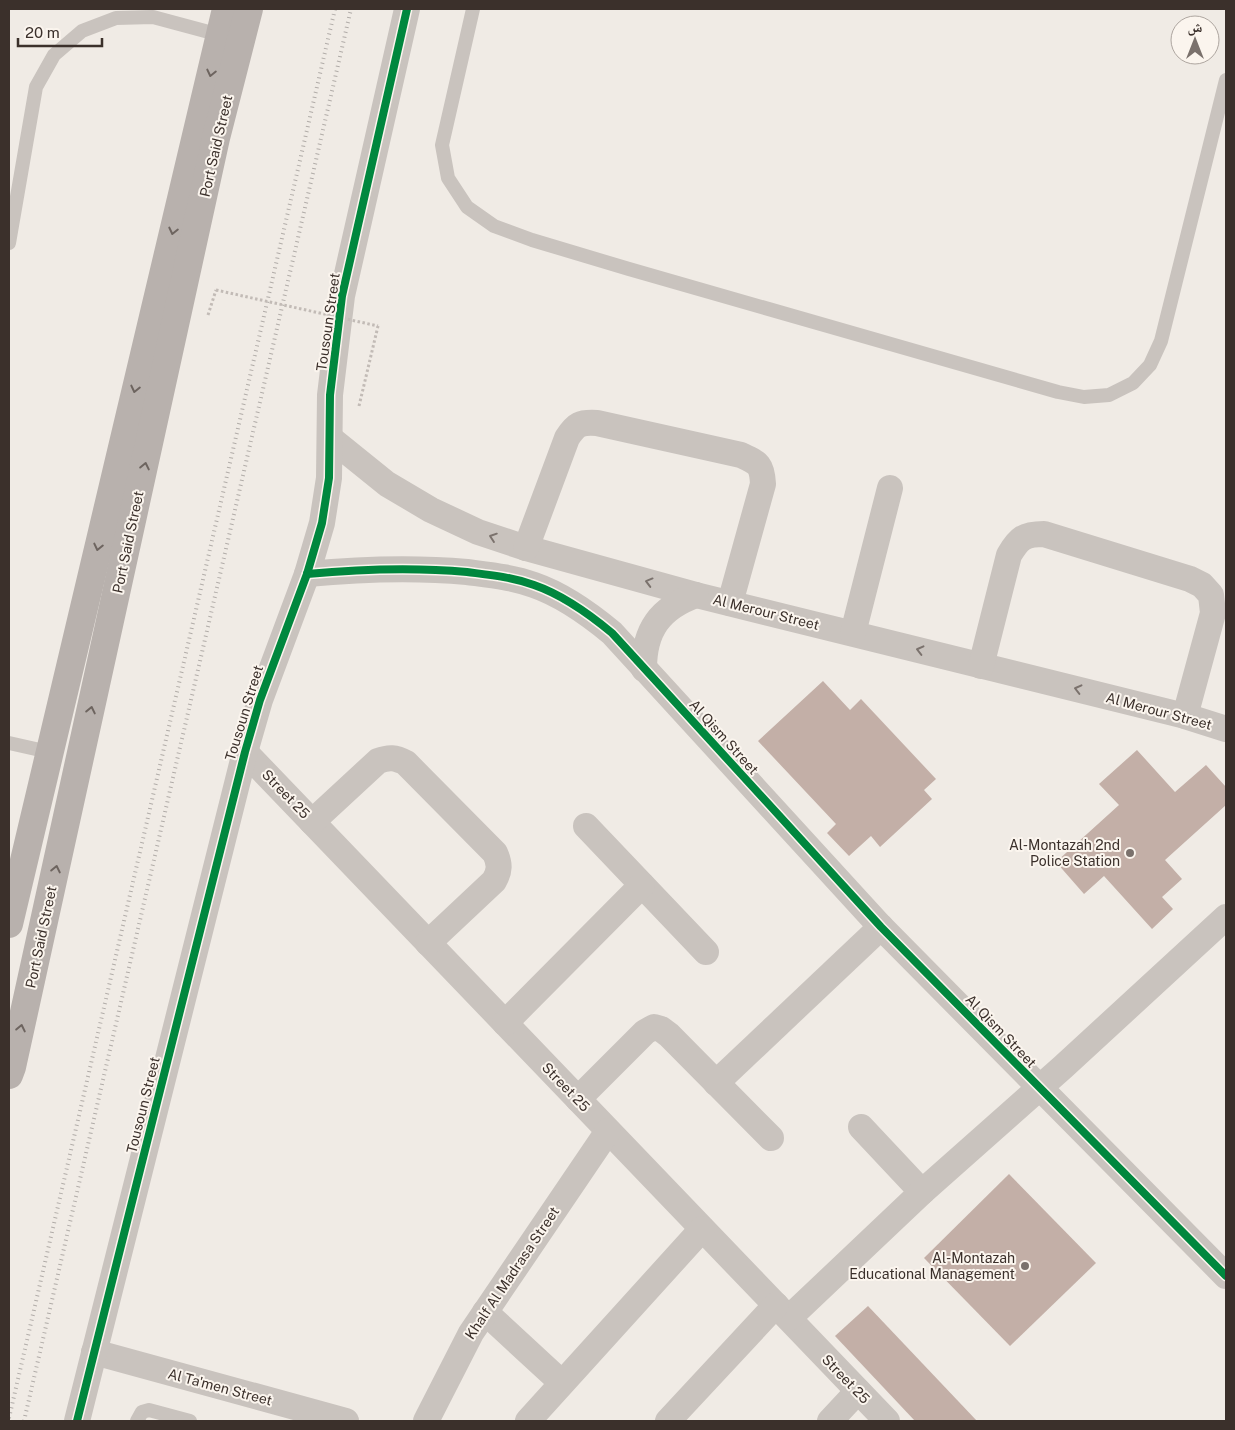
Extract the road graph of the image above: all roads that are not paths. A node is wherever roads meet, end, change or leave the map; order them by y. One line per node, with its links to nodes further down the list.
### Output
1 (249, 9): 4 (main road, Port Said Street)
2 (407, 9): 7 (street, Tousoun Street)
3 (473, 9): 5 (lane)
4 (229, 28): 6 (lane); 19 (main road, Port Said Street, one-way to 19); 30 (main road, Port Said Street, one-way to 4)
5 (1226, 80)
6 (9, 243)
7 (330, 438): 9 (street, Al Merour Street, one-way to 7); 10 (street, Tousoun Street)
8 (890, 488): 13 (street)
9 (526, 548): 11 (street, Al Merour Street, one-way to 9); 12 (street)
10 (307, 574): 15 (street, Al Qism Street); 20 (street, Tousoun Street)
11 (696, 595): 12 (street, Al Merour Street); 15 (street)
12 (730, 603): 13 (street, Al Merour Street)
13 (853, 633): 14 (street, Al Merour Street, one-way to 13)
14 (981, 666): 16 (street, Al Merour Street, one-way to 14); 16 (street)
15 (644, 669): 26 (street, Al Qism Street)
16 (1185, 716): 17 (street, Al Merour Street)
17 (1226, 729)
18 (9, 743): 19 (lane)
19 (49, 752): 25 (main road, Port Said Street)
20 (245, 752): 21 (street, Street 25); 42 (street, Tousoun Street)
21 (312, 822): 27 (street, Street 25); 27 (street)
22 (586, 826): 23 (street)
23 (642, 885): 28 (street); 29 (street)
24 (1226, 917): 32 (street)
25 (9, 924)
26 (881, 927): 31 (street); 32 (street, Al Qism Street)
27 (428, 944): 29 (street, Street 25)
28 (706, 952)
29 (505, 1023): 33 (street, Street 25)
30 (9, 1075)
31 (716, 1083): 33 (street); 36 (street)
32 (1039, 1089): 37 (street); 39 (street, Al Qism Street)
33 (578, 1099): 35 (street, Street 25)
34 (861, 1126): 37 (street)
35 (608, 1131): 38 (street, Street 25); 40 (street, Khalf Al Madrasa Street)
36 (771, 1138)
37 (922, 1192): 41 (street)
38 (702, 1229): 41 (street, Street 25); 43 (street)
39 (1226, 1276)
40 (485, 1312): 43 (street); 49 (street, Khalf Al Madrasa Street)
41 (782, 1312): 44 (street, Street 25); 51 (street)
42 (94, 1352): 45 (street, Tousoun Street); 48 (street, Al Ta'men Street)
43 (562, 1383): 50 (street)
44 (858, 1391): 52 (street); 53 (street, Street 25)
45 (77, 1421)
46 (137, 1421): 47 (lane)
47 (190, 1421)
48 (346, 1421)
49 (426, 1421)
50 (528, 1421)
51 (668, 1421)
52 (830, 1421)
53 (887, 1421)

